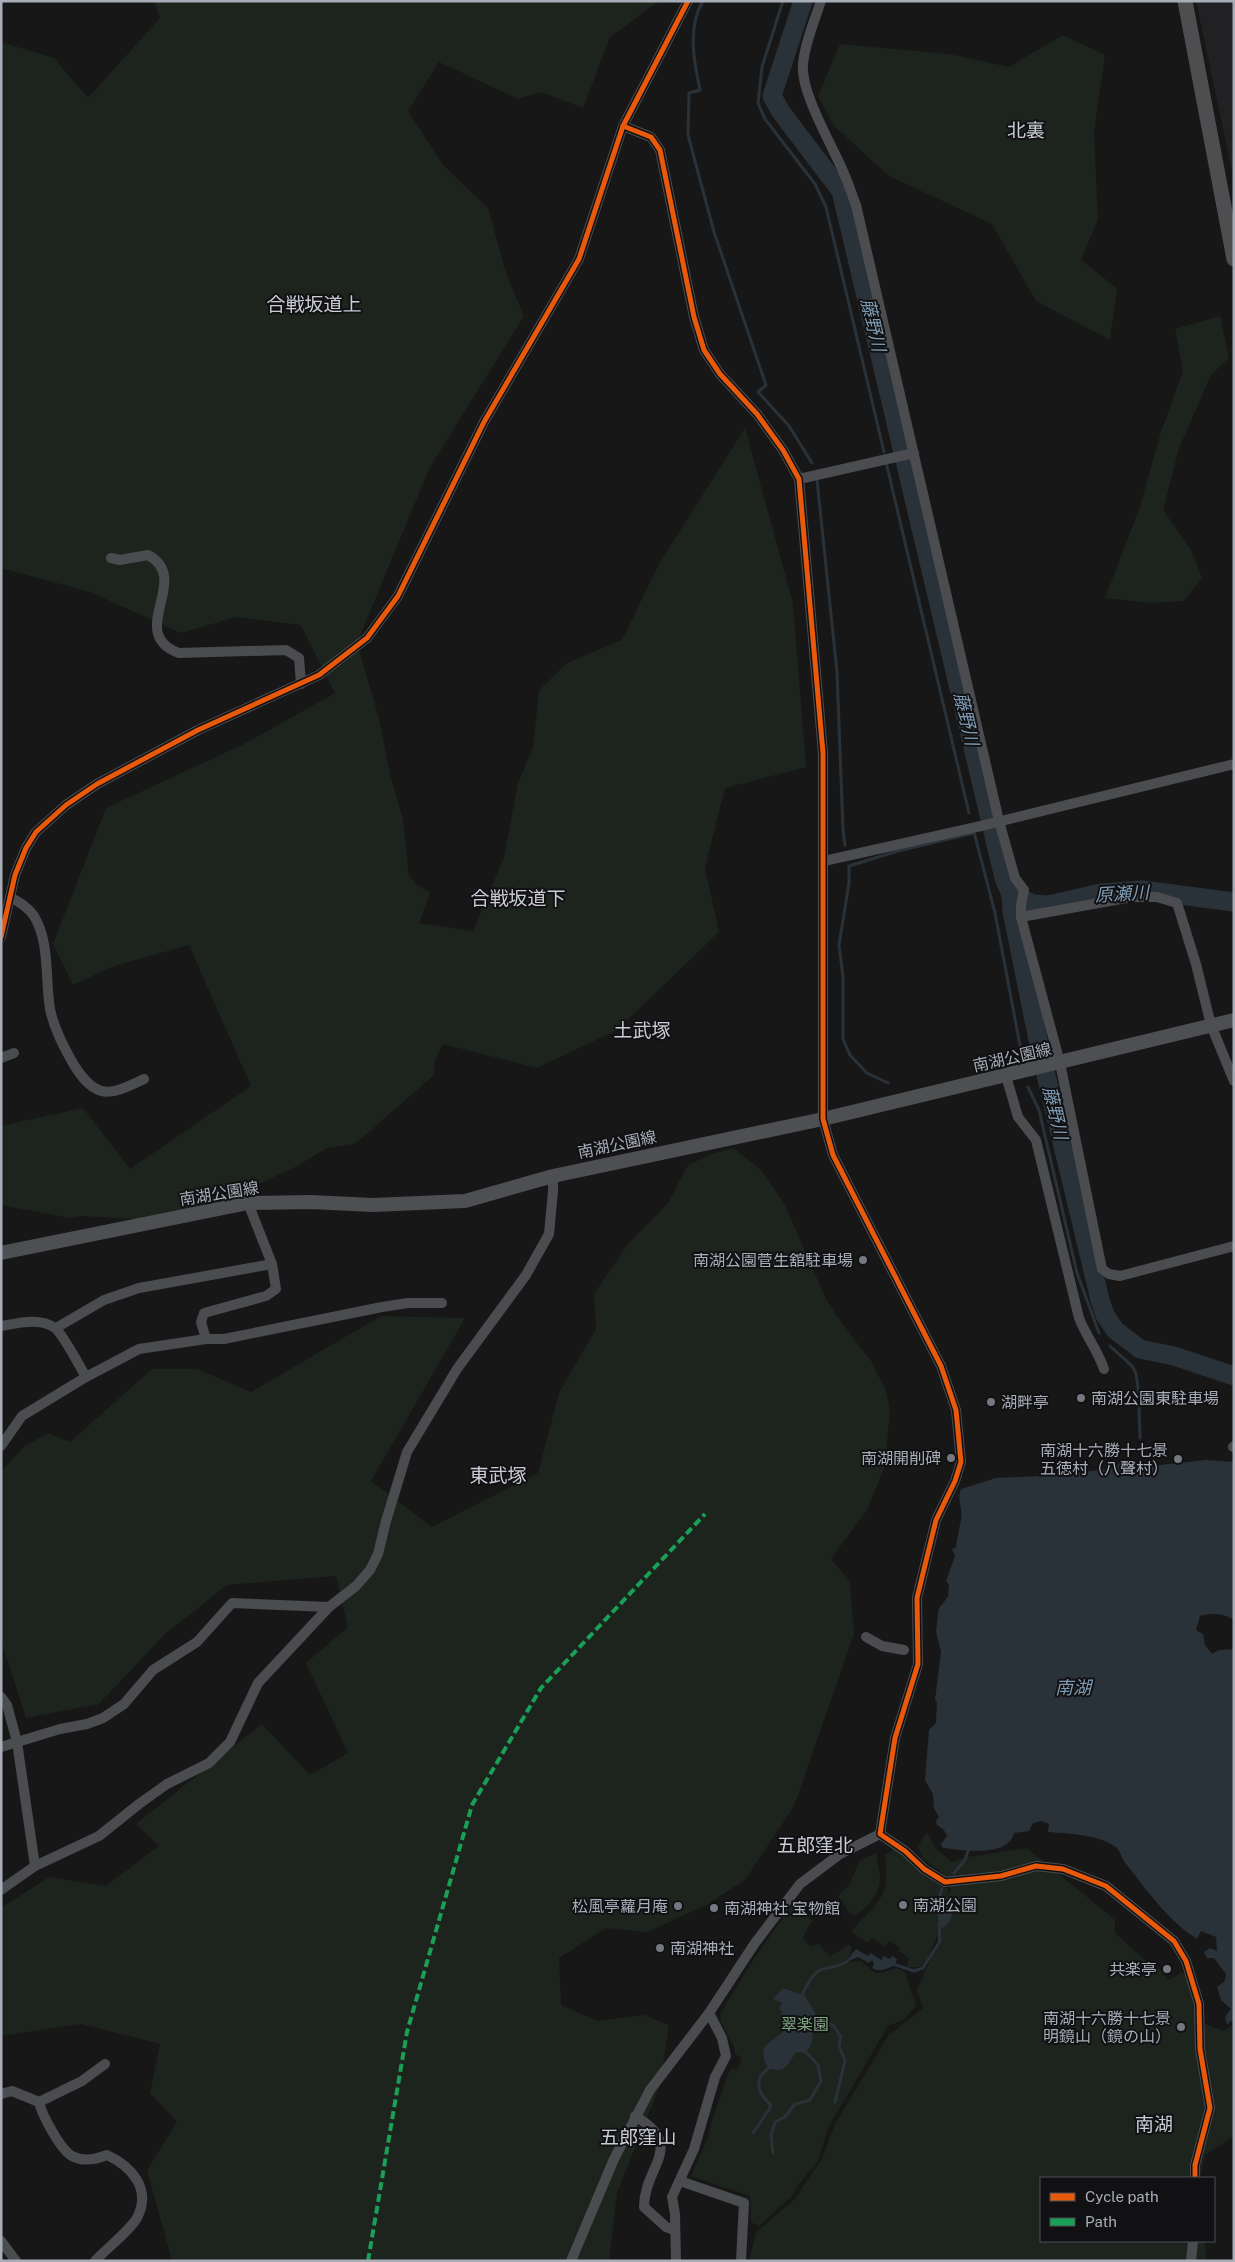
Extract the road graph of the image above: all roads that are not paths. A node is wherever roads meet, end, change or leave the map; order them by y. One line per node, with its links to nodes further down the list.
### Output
1 (688, 1): 4 (street)
2 (821, 1): 6 (street)
3 (1185, 1): 5 (highway)
4 (623, 126): 7 (street); 9 (street)
5 (1234, 259)
6 (914, 453): 7 (street); 11 (street)
7 (799, 479): 12 (street)
8 (111, 558): 9 (street)
9 (301, 684): 13 (street)
10 (1234, 764): 11 (street)
11 (999, 821): 12 (street); 14 (street)
12 (824, 862): 24 (street)
13 (10, 898): 15 (street); 22 (street)
14 (1021, 917): 17 (street); 20 (street)
15 (1, 937)
16 (1234, 1020): 17 (main road, 南湖公園線)
17 (1211, 1025): 20 (main road, 南湖公園線); 23 (street)
18 (14, 1053): 19 (street)
19 (1, 1058)
20 (1060, 1063): 21 (main road, 南湖公園線); 27 (street)
21 (1006, 1076): 24 (main road, 南湖公園線); 34 (street)
22 (144, 1079)
23 (1234, 1081)
24 (823, 1119): 25 (main road, 南湖公園線); 43 (street)
25 (552, 1176): 26 (main road, 南湖公園線); 37 (street)
26 (248, 1203): 28 (main road, 南湖公園線); 29 (street)
27 (1234, 1246)
28 (1, 1253)
29 (272, 1264): 32 (street); 33 (street)
30 (442, 1303): 33 (street)
31 (1, 1326): 32 (street)
32 (56, 1328): 35 (street)
33 (206, 1339): 35 (street)
34 (1104, 1370)
35 (86, 1377): 36 (street)
36 (1, 1446)
37 (328, 1607): 41 (street); 44 (street)
38 (866, 1637): 39 (street)
39 (904, 1650)
40 (1, 1697): 41 (street)
41 (17, 1742): 42 (street); 44 (street)
42 (1, 1747)
43 (880, 1834): 46 (street); 51 (street)
44 (35, 1866): 45 (street)
45 (1, 1890)
46 (709, 2014): 50 (street); 52 (street)
47 (105, 2064): 49 (street)
48 (1, 2094): 49 (street)
49 (39, 2102): 57 (street)
50 (635, 2116): 53 (street); 58 (street)
51 (1195, 2177)
52 (680, 2181): 53 (street); 60 (street)
53 (674, 2230): 59 (street)
54 (1, 2241): 56 (street)
55 (1193, 2242): 61 (street)
56 (16, 2261)
57 (94, 2261)
58 (571, 2261)
59 (676, 2261)
60 (741, 2261)
61 (1191, 2261)

